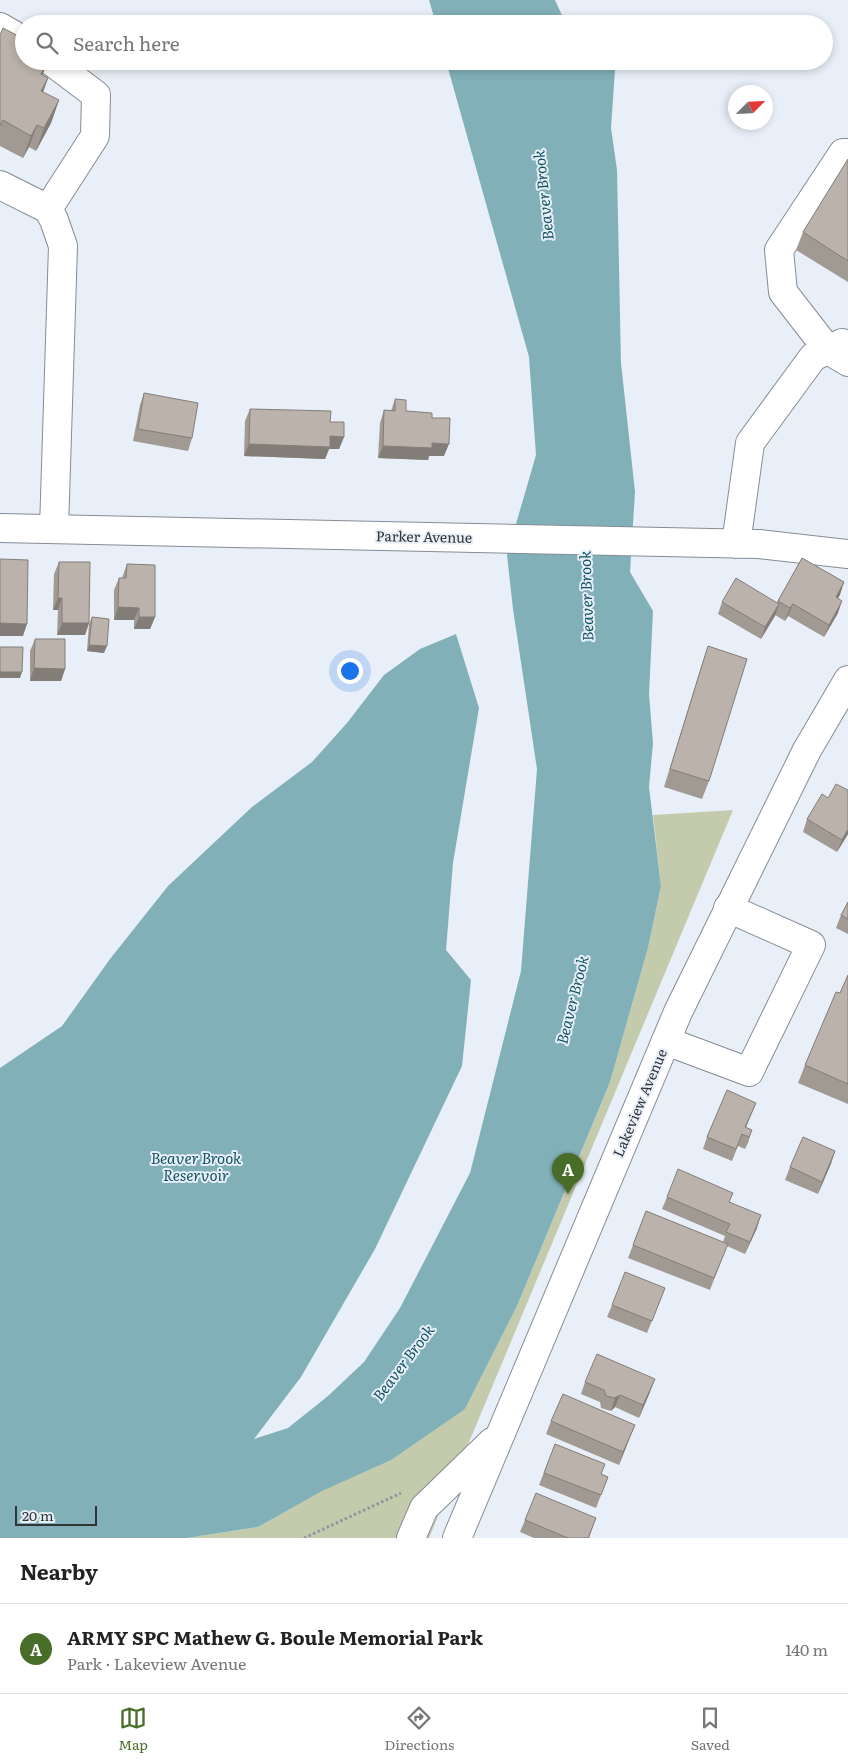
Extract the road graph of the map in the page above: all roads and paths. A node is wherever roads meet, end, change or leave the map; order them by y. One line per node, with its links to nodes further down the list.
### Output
1 (0, 27): 2 (street)
2 (15, 36)
3 (63, 70): 6 (street)
4 (848, 153): 7 (street)
5 (0, 185): 6 (street)
6 (48, 209): 9 (street)
7 (841, 351): 10 (street)
8 (0, 528): 9 (street, Parker Avenue)
9 (54, 529): 10 (street, Parker Avenue)
10 (736, 544): 11 (street, Parker Avenue)
11 (848, 554)
12 (848, 680): 13 (street, Lakeview Avenue)
13 (728, 908): 14 (street, Lakeview Avenue); 14 (street)
14 (666, 1041): 15 (street, Lakeview Avenue)
15 (500, 1434): 18 (street); 19 (street, Lakeview Avenue)
16 (404, 1491): 17 (path)
17 (304, 1538)
18 (411, 1538)
19 (457, 1538)

